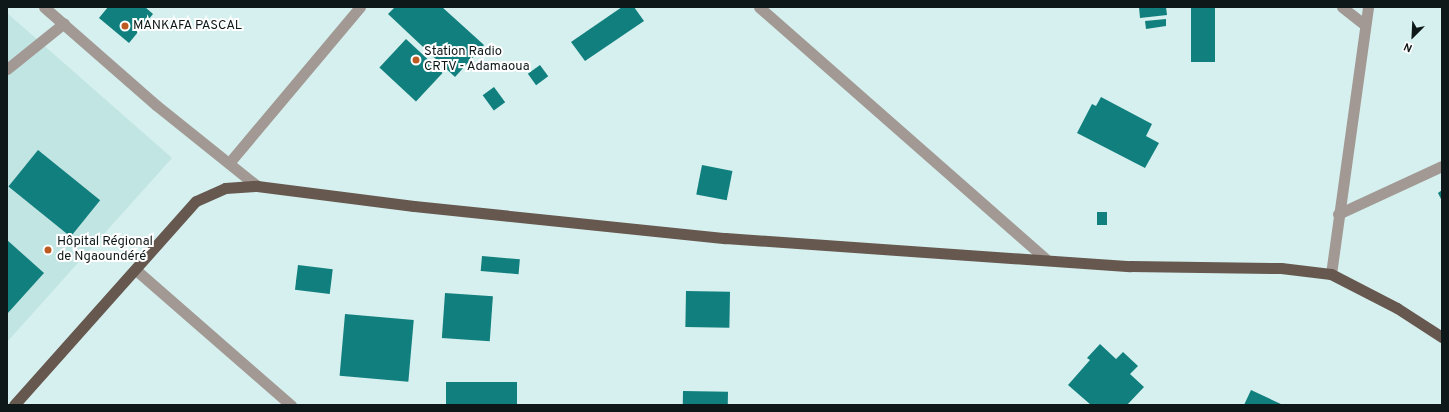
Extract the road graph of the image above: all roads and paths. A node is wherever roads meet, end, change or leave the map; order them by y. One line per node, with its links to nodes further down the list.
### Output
1 (44, 7): 6 (street)
2 (360, 7): 9 (street)
3 (759, 7): 13 (street)
4 (1342, 7): 7 (street)
5 (1368, 7): 7 (street)
6 (64, 23): 8 (street); 9 (street)
7 (1365, 25): 12 (street)
8 (7, 69)
9 (229, 163): 11 (street)
10 (1442, 166): 12 (street)
11 (257, 186): 13 (main road); 14 (main road)
12 (1338, 214): 15 (street)
13 (1047, 260): 15 (main road)
14 (136, 270): 17 (main road); 18 (street)
15 (1331, 274): 16 (main road)
16 (1442, 338)
17 (14, 405)
18 (292, 405)

